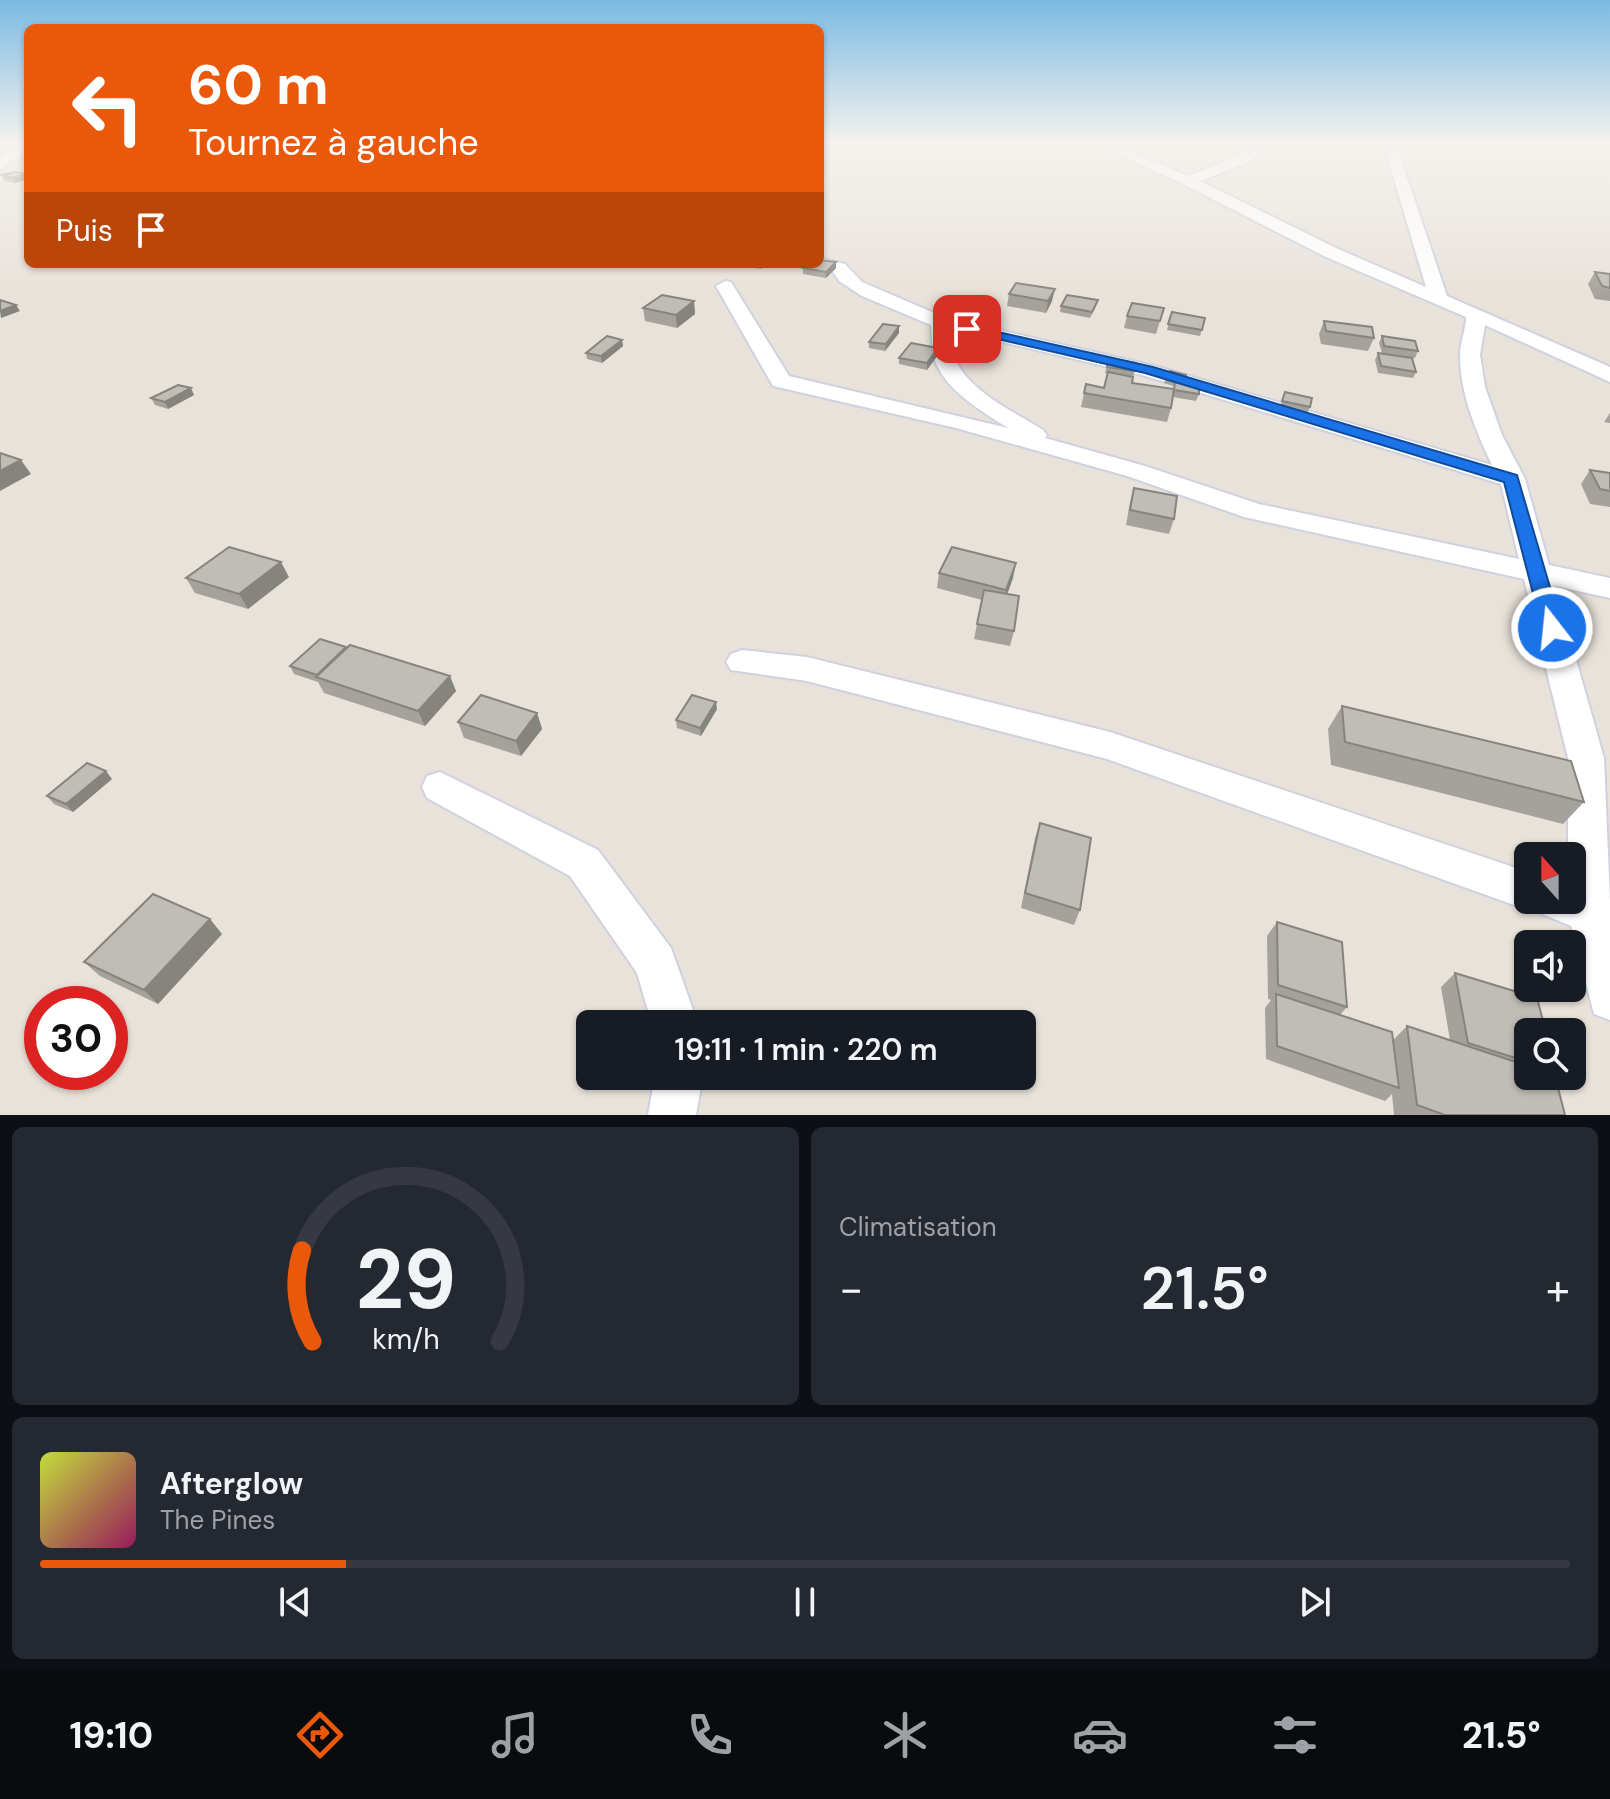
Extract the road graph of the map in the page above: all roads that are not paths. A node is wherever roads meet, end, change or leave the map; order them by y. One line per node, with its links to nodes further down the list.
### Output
1 (1214, 194): 5 (street)
2 (1406, 194): 5 (street)
3 (824, 264): 7 (street)
4 (725, 286): 9 (street)
5 (1439, 298): 6 (street)
6 (1474, 312): 8 (street); 10 (street)
7 (940, 322): 9 (street); 10 (street)
8 (1610, 376)
9 (1059, 451): 11 (street)
10 (1512, 479): 11 (street)
11 (1536, 572): 12 (street); 15 (street)
12 (1610, 588)
13 (742, 662): 16 (street)
14 (440, 787): 19 (street)
15 (1585, 842)
16 (1514, 886)
17 (1585, 914): 18 (street)
18 (1610, 998)
19 (671, 1010)
20 (676, 1090): 21 (street)
21 (672, 1115)

